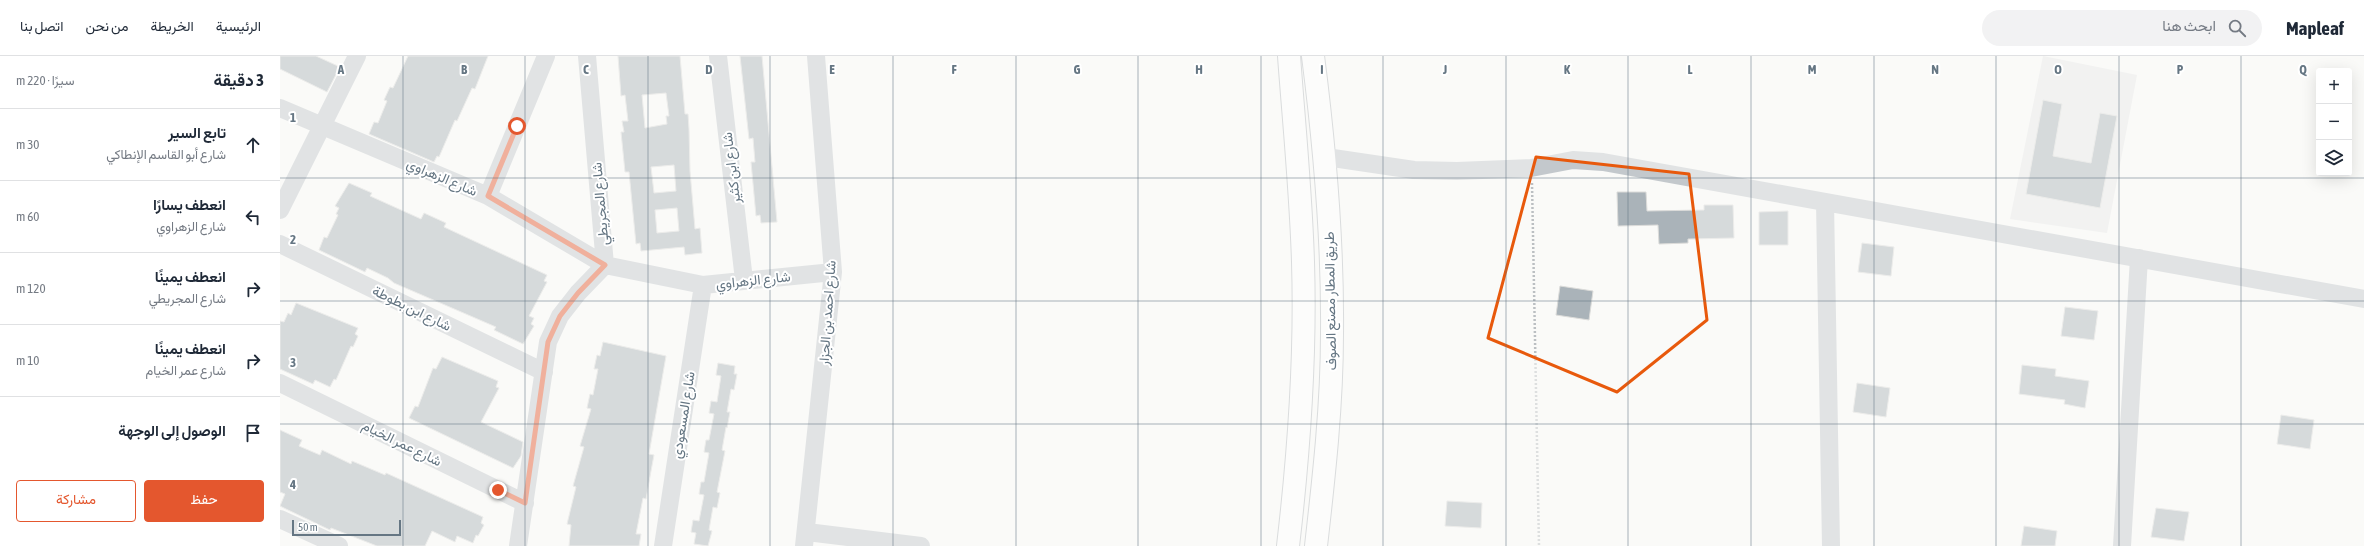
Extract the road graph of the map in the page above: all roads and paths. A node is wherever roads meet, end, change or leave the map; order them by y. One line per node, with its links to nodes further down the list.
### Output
1 (358, 56): 9 (street)
2 (546, 56): 12 (street)
3 (587, 56): 17 (street, شارع المجريطي)
4 (718, 56): 19 (street, شارع ابن كثير)
5 (816, 56): 18 (street, شارع احمد بن الجزار)
6 (1289, 56): 31 (highway, طريق المطار مصنع الصوف)
7 (1314, 56): 10 (highway, طريق المطار مصنع الصوف)
8 (280, 108): 9 (street, شارع الزهراوي)
9 (324, 126): 12 (street, شارع الزهراوي); 14 (street)
10 (1326, 157): 11 (street); 32 (highway, طريق المطار مصنع الصوف)
11 (1531, 168): 13 (street); 33 (path)
12 (488, 196): 17 (street, شارع الزهراوي)
13 (1825, 202): 16 (street); 34 (street)
14 (280, 210)
15 (280, 244): 22 (street, شارع ابن بطوطة)
16 (2139, 258): 21 (street); 35 (street)
17 (605, 265): 20 (street, شارع الزهراوي); 22 (street, شارع المجريطي)
18 (833, 272): 19 (street, شارع الزهراوي); 26 (street, شارع احمد بن الجزار)
19 (744, 280): 20 (street, شارع الزهراوي)
20 (703, 285): 29 (street, شارع المسعودي)
21 (2364, 299)
22 (544, 372): 24 (street, شارع المجريطي)
23 (280, 383): 24 (street, شارع عمر الخيام)
24 (525, 503): 28 (street, شارع المجريطي)
25 (280, 519): 27 (street)
26 (806, 539): 30 (street)
27 (339, 546)
28 (518, 546)
29 (663, 546)
30 (921, 546)
31 (1288, 546)
32 (1316, 546)
33 (1539, 546)
34 (1831, 546)
35 (2122, 546)

